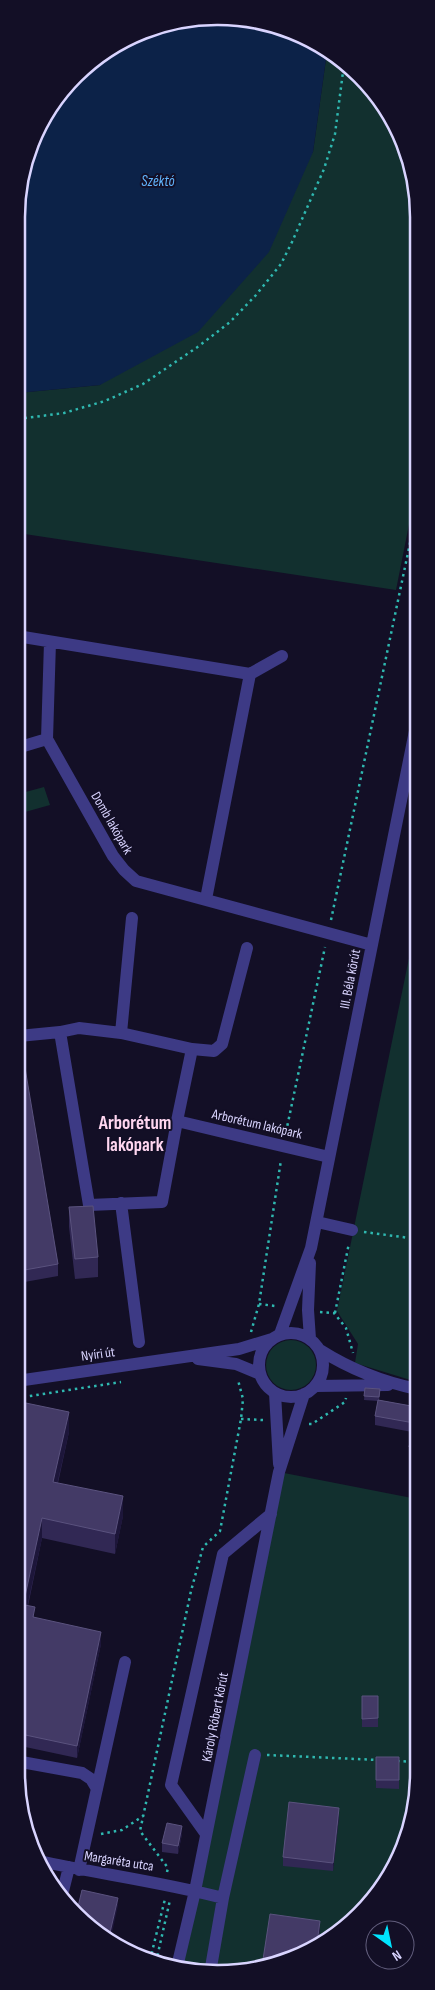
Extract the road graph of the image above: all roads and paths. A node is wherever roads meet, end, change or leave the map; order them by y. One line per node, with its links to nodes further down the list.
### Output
1 (343, 72): 2 (path)
2 (25, 418)
3 (410, 543): 13 (path)
4 (25, 637): 5 (street)
5 (50, 642): 7 (street); 8 (street)
6 (282, 656): 7 (street)
7 (250, 674): 11 (street)
8 (47, 739): 9 (street); 11 (street, Domb lakópark)
9 (25, 746)
10 (410, 756): 14 (street, III. Béla körút)
11 (206, 899): 13 (street, Domb lakópark)
12 (132, 918): 17 (street)
13 (328, 934): 14 (street, Domb lakópark); 21 (path)
14 (372, 945): 22 (street, III. Béla körút)
15 (247, 948): 19 (street)
16 (60, 1032): 17 (street); 18 (street); 23 (street)
17 (121, 1033): 19 (street)
18 (25, 1035)
19 (192, 1049): 20 (street)
20 (177, 1121): 21 (street, Arborétum lakópark); 23 (street)
21 (283, 1145): 22 (street, Arborétum lakópark); 28 (path)
22 (330, 1157): 24 (street, III. Béla körút)
23 (121, 1203): 33 (street)
24 (317, 1222): 25 (street); 27 (street, III. Béla körút)
25 (353, 1231): 26 (path); 30 (path)
26 (410, 1238)
27 (311, 1248): 31 (street, III. Béla körút); 32 (street, III. Béla körút)
28 (259, 1304): 29 (path); 34 (path)
29 (281, 1306)
30 (334, 1313)
31 (276, 1336): 32 (street); 34 (street, Nyíri út); 37 (street)
32 (310, 1339): 35 (street)
33 (139, 1342)
34 (239, 1349): 36 (street, Nyíri út)
35 (320, 1350): 41 (street); 42 (street)
36 (184, 1357): 37 (street, Nyíri út); 39 (street, Nyíri út)
37 (260, 1374): 44 (street)
38 (238, 1379): 56 (path)
39 (25, 1380)
40 (126, 1381): 46 (path)
41 (398, 1385): 42 (street); 43 (street)
42 (316, 1386): 45 (street)
43 (410, 1388)
44 (275, 1393): 45 (street); 47 (street, Károly Róbert körút)
45 (304, 1394): 47 (street, Károly Róbert körút)
46 (25, 1397)
47 (279, 1472): 48 (street, Károly Róbert körút)
48 (271, 1514): 58 (street, Károly Róbert körút); 58 (street)
49 (125, 1662): 55 (street)
50 (255, 1755): 51 (path); 64 (street)
51 (379, 1760)
52 (388, 1761): 53 (path)
53 (410, 1762)
54 (25, 1763): 55 (street)
55 (97, 1789): 57 (street)
56 (143, 1816): 57 (path); 61 (path)
57 (87, 1834): 60 (street)
58 (206, 1834): 63 (street, Károly Róbert körút)
59 (48, 1863): 60 (street, Margaréta utca)
60 (74, 1869): 61 (street, Margaréta utca); 62 (street)
61 (166, 1884): 63 (street, Margaréta utca); 67 (path)
62 (65, 1889)
63 (195, 1890): 64 (street, Margaréta utca); 68 (street, Károly Róbert körút)
64 (223, 1898): 69 (street)
65 (164, 1901): 66 (path)
66 (152, 1953)
67 (158, 1955)
68 (178, 1961)
69 (211, 1965)

